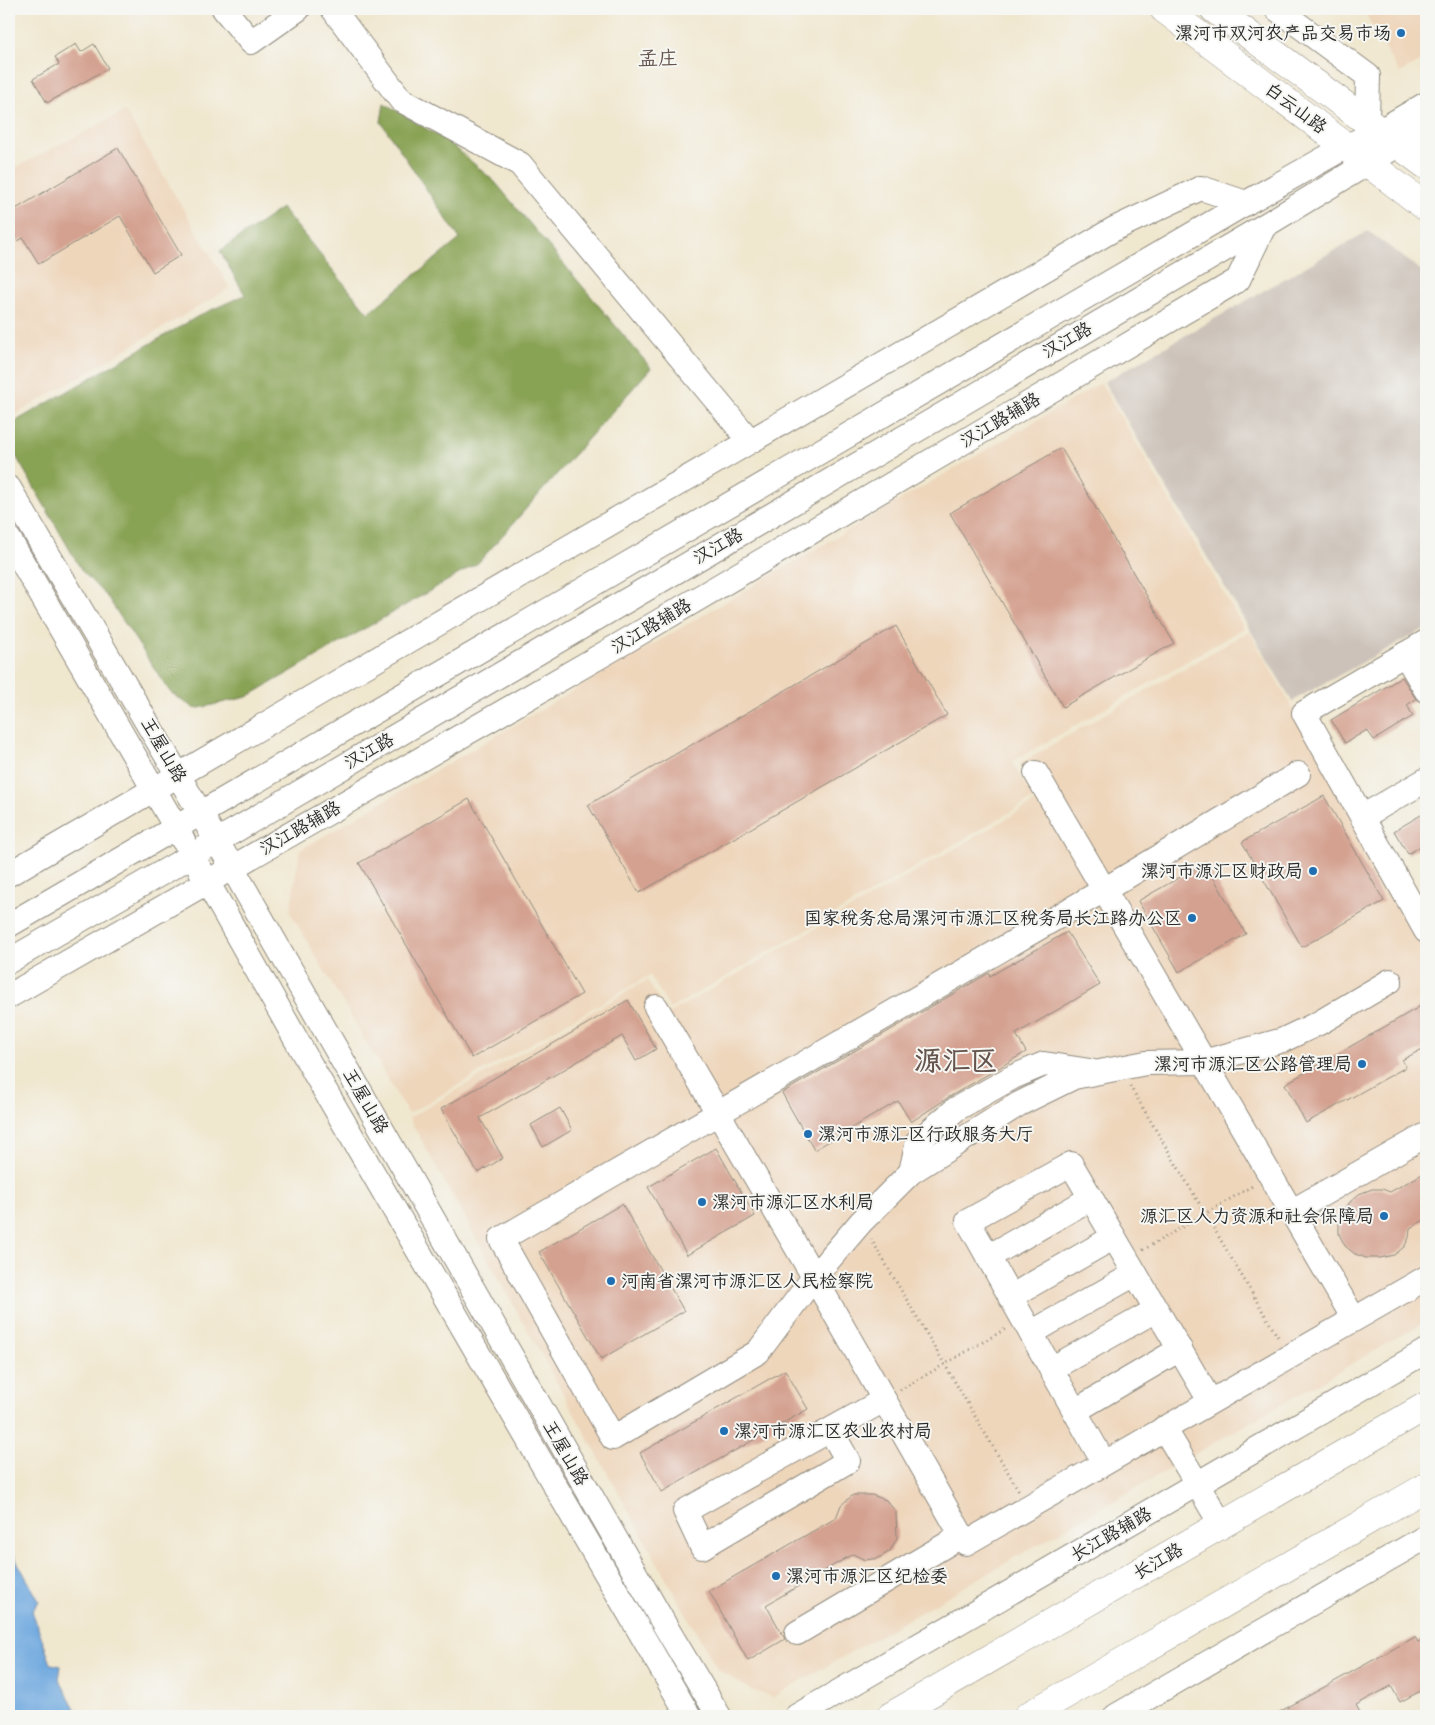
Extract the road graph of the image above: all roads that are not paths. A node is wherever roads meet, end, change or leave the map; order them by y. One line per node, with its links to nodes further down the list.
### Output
1 (224, 9): 2 (street)
2 (298, 9)
3 (333, 9): 16 (street)
4 (1164, 9): 10 (main road, 白云山路)
5 (1214, 9): 9 (main road, 白云山路)
6 (1277, 9): 9 (street)
7 (1426, 104): 9 (street, 汉江路)
8 (1426, 128): 9 (street, 汉江路)
9 (1382, 132): 10 (street, 汉江路); 11 (street, 汉江路); 12 (main road, 白云山路)
10 (1347, 146): 11 (main road, 白云山路); 13 (street, 汉江路)
11 (1369, 164): 14 (main road, 白云山路); 15 (street, 汉江路)
12 (1426, 165)
13 (1246, 203): 16 (street); 27 (street, 汉江路)
14 (1426, 207)
15 (1264, 226): 30 (street, 汉江路); 32 (street, 汉江路辅路)
16 (750, 441): 24 (street)
17 (9, 488): 24 (street, 王屋山路)
18 (9, 539): 26 (street, 王屋山路)
19 (1426, 642): 20 (street)
20 (1405, 654): 21 (street); 28 (street)
21 (1426, 690)
22 (1036, 773): 35 (street)
23 (1298, 774): 35 (street)
24 (179, 775): 26 (street); 27 (street, 王屋山路)
25 (1426, 780): 28 (street)
26 (154, 789): 29 (street, 王屋山路); 33 (street)
27 (201, 814): 29 (street, 汉江路); 30 (street, 王屋山路)
28 (1362, 817): 36 (street)
29 (176, 827): 31 (street, 王屋山路); 37 (street, 汉江路)
30 (217, 841): 31 (street, 汉江路); 32 (street, 王屋山路)
31 (192, 855): 34 (street, 王屋山路); 39 (street, 汉江路)
32 (232, 867): 34 (street, 汉江路辅路); 74 (street, 王屋山路)
33 (9, 874)
34 (207, 882): 41 (street, 汉江路辅路); 73 (street, 王屋山路)
35 (1104, 890): 43 (street); 44 (street)
36 (1420, 903): 38 (street)
37 (9, 925)
38 (1426, 931)
39 (9, 961)
40 (1390, 981): 43 (street)
41 (9, 996)
42 (656, 1007): 44 (street)
43 (1203, 1062): 47 (street); 51 (street)
44 (719, 1113): 51 (street); 51 (street)
45 (1426, 1136): 47 (street)
46 (1091, 1198): 48 (street); 49 (street); 49 (street)
47 (1292, 1212): 55 (street)
48 (1114, 1237): 50 (street); 53 (street)
49 (988, 1257): 53 (street)
50 (1131, 1266): 54 (street); 56 (street)
51 (814, 1277): 60 (street)
52 (1426, 1278): 55 (street)
53 (1010, 1297): 56 (street)
54 (1156, 1310): 57 (street); 59 (street)
55 (1354, 1320): 61 (street)
56 (1027, 1326): 59 (street)
57 (1180, 1350): 61 (street); 63 (street)
58 (1426, 1351): 67 (street, 长江路辅路)
59 (1051, 1369): 63 (street)
60 (884, 1400): 65 (street); 70 (street)
61 (1210, 1401): 64 (street)
62 (1426, 1406): 69 (main road, 长江路)
63 (1075, 1410): 66 (street)
64 (1164, 1428): 66 (street); 67 (street)
65 (831, 1430): 65 (street)
66 (1104, 1462): 70 (street)
67 (1198, 1484): 69 (street); 75 (street, 长江路辅路)
68 (1425, 1493): 77 (main road)
69 (1221, 1524): 76 (main road, 长江路)
70 (962, 1536): 72 (street)
71 (1426, 1537): 78 (street)
72 (797, 1634)
73 (689, 1716)
74 (719, 1716)
75 (797, 1716)
76 (891, 1716)
77 (1028, 1716)
78 (1116, 1716)

